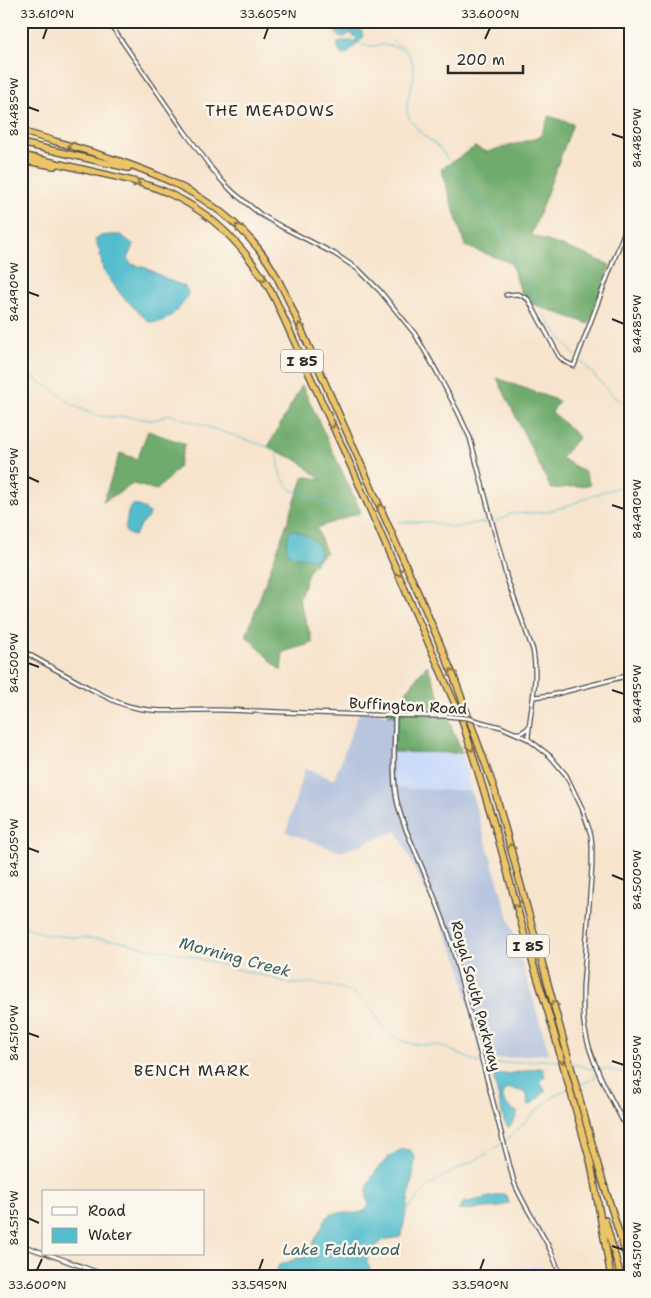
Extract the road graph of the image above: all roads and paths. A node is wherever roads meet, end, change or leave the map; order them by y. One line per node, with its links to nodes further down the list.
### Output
1 (108, 21): 12 (street)
2 (21, 131): 7 (highway, one-way to 2)
3 (21, 143): 7 (highway, I 85)
4 (21, 155): 6 (highway, I 85)
5 (21, 160): 6 (highway)
6 (106, 174): 19 (highway, I 85, one-way to 19)
7 (166, 179): 18 (highway, I 85, one-way to 7)
8 (630, 217): 9 (street)
9 (506, 295)
10 (21, 650): 13 (street, Buffington Road)
11 (630, 675): 12 (street)
12 (534, 697): 14 (street)
13 (395, 716): 15 (street, Buffington Road, bridge); 26 (street, Royal South Parkway)
14 (529, 728): 15 (street); 16 (street)
15 (515, 734): 16 (street, Buffington Road)
16 (528, 739): 17 (street, Buffington Road)
17 (630, 1135)
18 (599, 1169): 22 (highway); 24 (highway, I 85)
19 (596, 1192): 27 (highway); 28 (highway, I 85)
20 (21, 1245): 21 (street)
21 (42, 1252)
22 (630, 1254)
23 (53, 1256): 25 (street)
24 (630, 1268)
25 (110, 1277)
26 (560, 1277)
27 (612, 1277)
28 (621, 1277)

